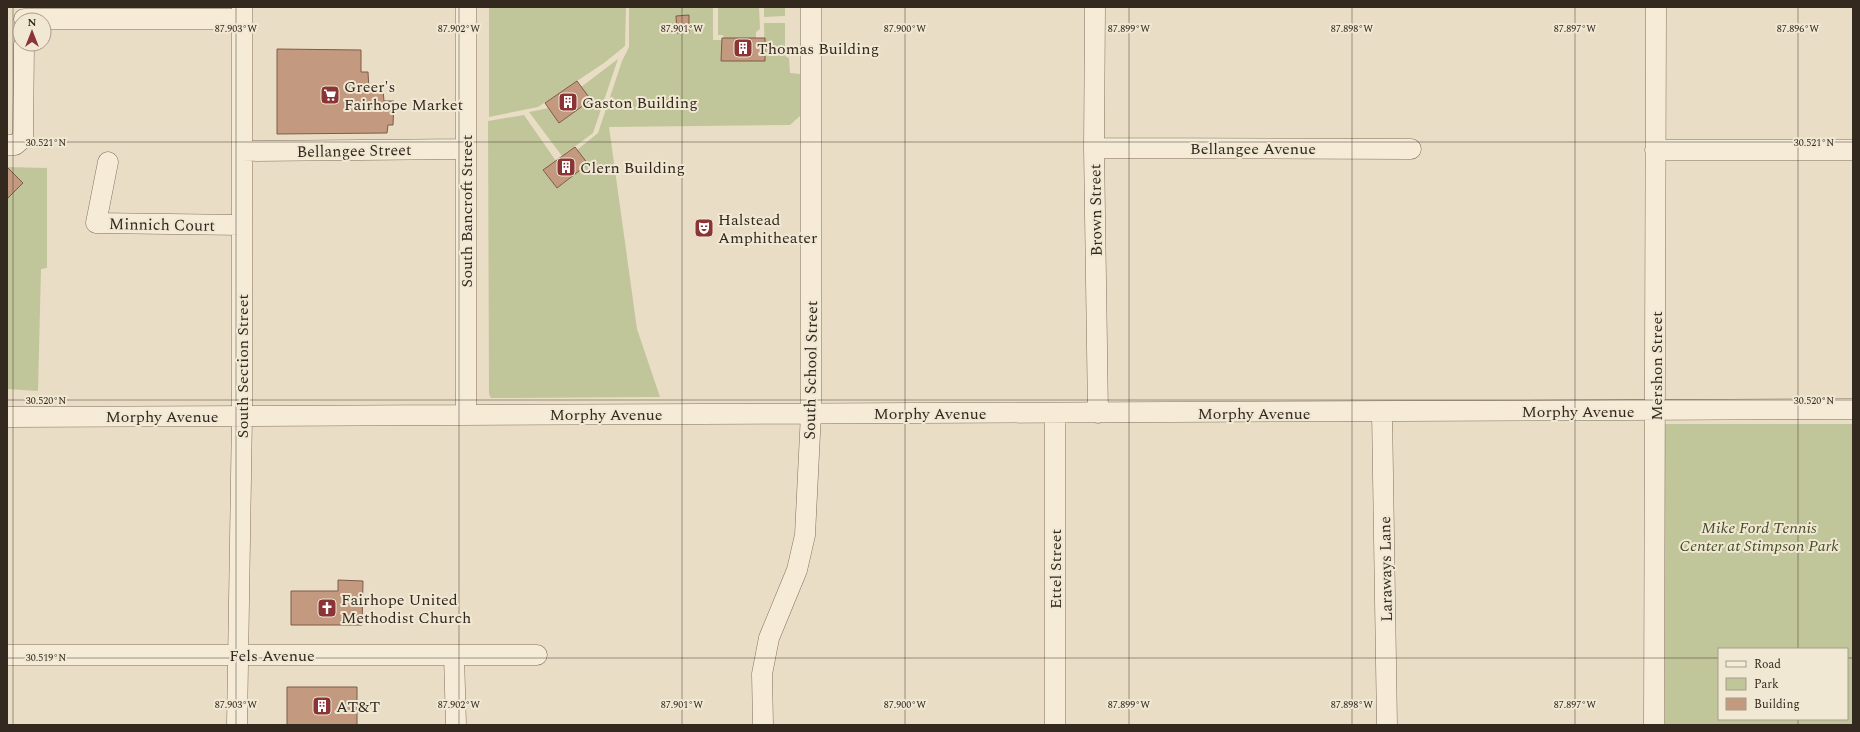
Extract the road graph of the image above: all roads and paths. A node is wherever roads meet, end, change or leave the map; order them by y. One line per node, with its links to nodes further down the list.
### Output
1 (466, 7): 10 (street, South Bancroft Street)
2 (811, 7): 22 (street, South School Street)
3 (1096, 7): 9 (street, Brown Street)
4 (1656, 7): 12 (street, Mershon Street)
5 (242, 13): 6 (street); 14 (street, South Section Street)
6 (52, 15)
7 (23, 52): 8 (street)
8 (15, 141)
9 (1094, 148): 11 (street, Bellangee Avenue); 20 (street, Brown Street)
10 (466, 149): 14 (street, Bellangee Street); 21 (street, South Bancroft Street)
11 (1411, 149)
12 (1655, 150): 13 (street); 17 (street, Mershon Street)
13 (1853, 150)
14 (242, 151): 16 (street, South Section Street)
15 (108, 162): 16 (street, Minnich Court)
16 (242, 225): 24 (street, South Section Street)
17 (1656, 410): 18 (street, Morphy Avenue); 19 (street, Morphy Avenue); 35 (street, Mershon Street)
18 (1853, 410)
19 (1382, 412): 20 (street, Morphy Avenue); 34 (street, Laraways Lane)
20 (1098, 413): 23 (street, Morphy Avenue)
21 (466, 414): 22 (street, Morphy Avenue); 24 (street, Morphy Avenue)
22 (811, 414): 23 (street, Morphy Avenue); 32 (street, South School Street)
23 (1055, 414): 33 (street, Ettel Street)
24 (242, 416): 25 (street, Morphy Avenue); 26 (street, South Section Street)
25 (7, 417)
26 (238, 654): 27 (street, Fels Avenue); 28 (street, Fels Avenue); 30 (street, South Section Street)
27 (7, 655)
28 (454, 655): 29 (street, Fels Avenue); 31 (street)
29 (537, 655)
30 (237, 725)
31 (456, 725)
32 (763, 725)
33 (1055, 725)
34 (1387, 725)
35 (1654, 725)

